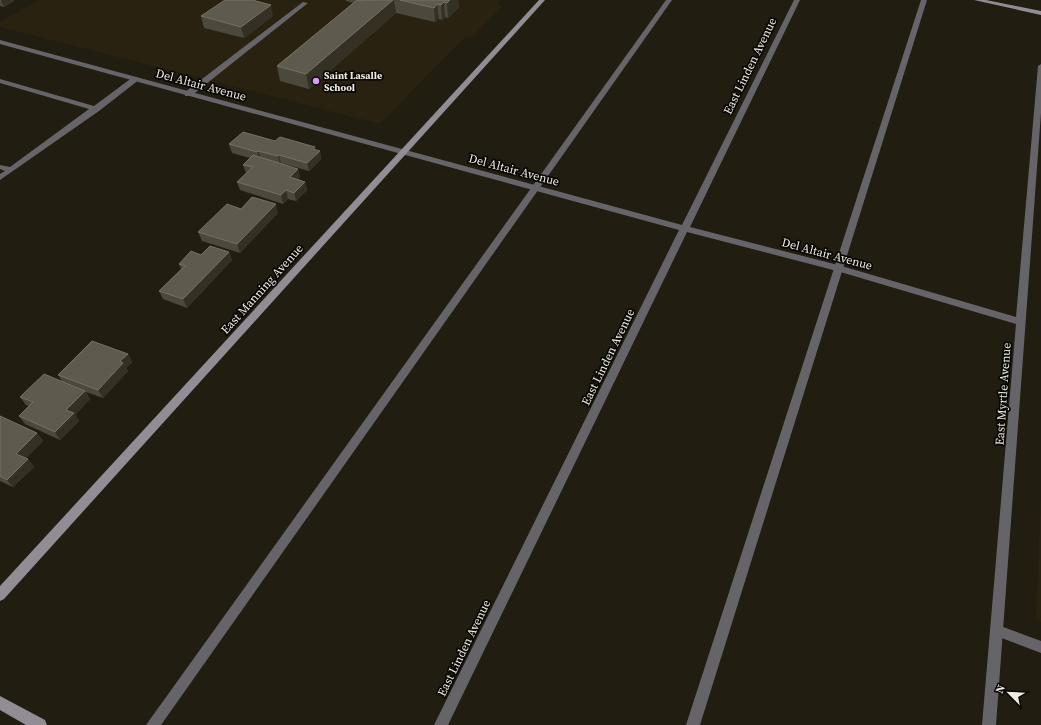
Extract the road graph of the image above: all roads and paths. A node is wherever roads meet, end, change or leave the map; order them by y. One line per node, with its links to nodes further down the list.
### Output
1 (542, 0): 14 (main road, East Manning Avenue)
2 (669, 0): 18 (street)
3 (797, 0): 19 (street, East Linden Avenue)
4 (924, 0): 20 (street)
5 (977, 0): 7 (main road)
6 (305, 3): 12 (street)
7 (1041, 13)
8 (0, 42): 10 (street, Del Altair Avenue)
9 (1041, 66): 21 (street, East Myrtle Avenue)
10 (136, 79): 12 (street, Del Altair Avenue); 13 (street)
11 (0, 81): 13 (street)
12 (188, 94): 14 (street, Del Altair Avenue)
13 (96, 109): 16 (street)
14 (402, 152): 18 (street, Del Altair Avenue); 22 (main road, East Manning Avenue)
15 (0, 167): 16 (street)
16 (11, 170): 17 (street)
17 (0, 178)
18 (535, 188): 19 (street, Del Altair Avenue); 27 (street)
19 (685, 229): 20 (street, Del Altair Avenue); 28 (street, East Linden Avenue)
20 (838, 268): 21 (street, Del Altair Avenue); 29 (street)
21 (1021, 322): 23 (street, East Myrtle Avenue)
22 (0, 595)
23 (998, 631): 24 (street); 30 (street, East Myrtle Avenue)
24 (1041, 647)
25 (0, 703): 26 (main road)
26 (40, 725)
27 (153, 725)
28 (441, 725)
29 (693, 725)
30 (989, 725)

